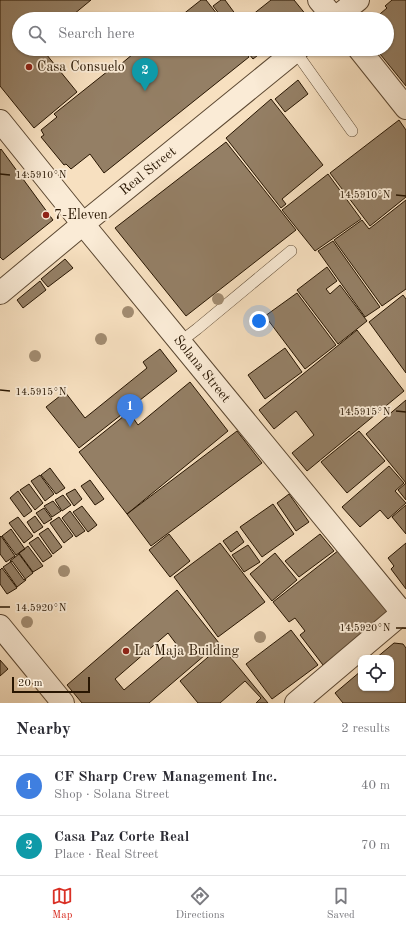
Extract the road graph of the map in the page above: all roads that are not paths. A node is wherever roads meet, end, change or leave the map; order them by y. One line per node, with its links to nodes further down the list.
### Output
1 (319, 0): 3 (street)
2 (358, 0): 4 (street)
3 (328, 12)
4 (343, 12)
5 (289, 56): 11 (street, Real Street)
6 (300, 56): 10 (lane)
7 (365, 56): 8 (street)
8 (406, 108)
9 (0, 121): 11 (street, Solana Street)
10 (352, 131)
11 (83, 224): 13 (street, Real Street); 14 (street, Solana Street)
12 (291, 251): 14 (lane)
13 (0, 293)
14 (180, 342): 15 (street, Solana Street)
15 (405, 613): 18 (street)
16 (0, 626): 17 (street)
17 (63, 703)
18 (296, 703)

